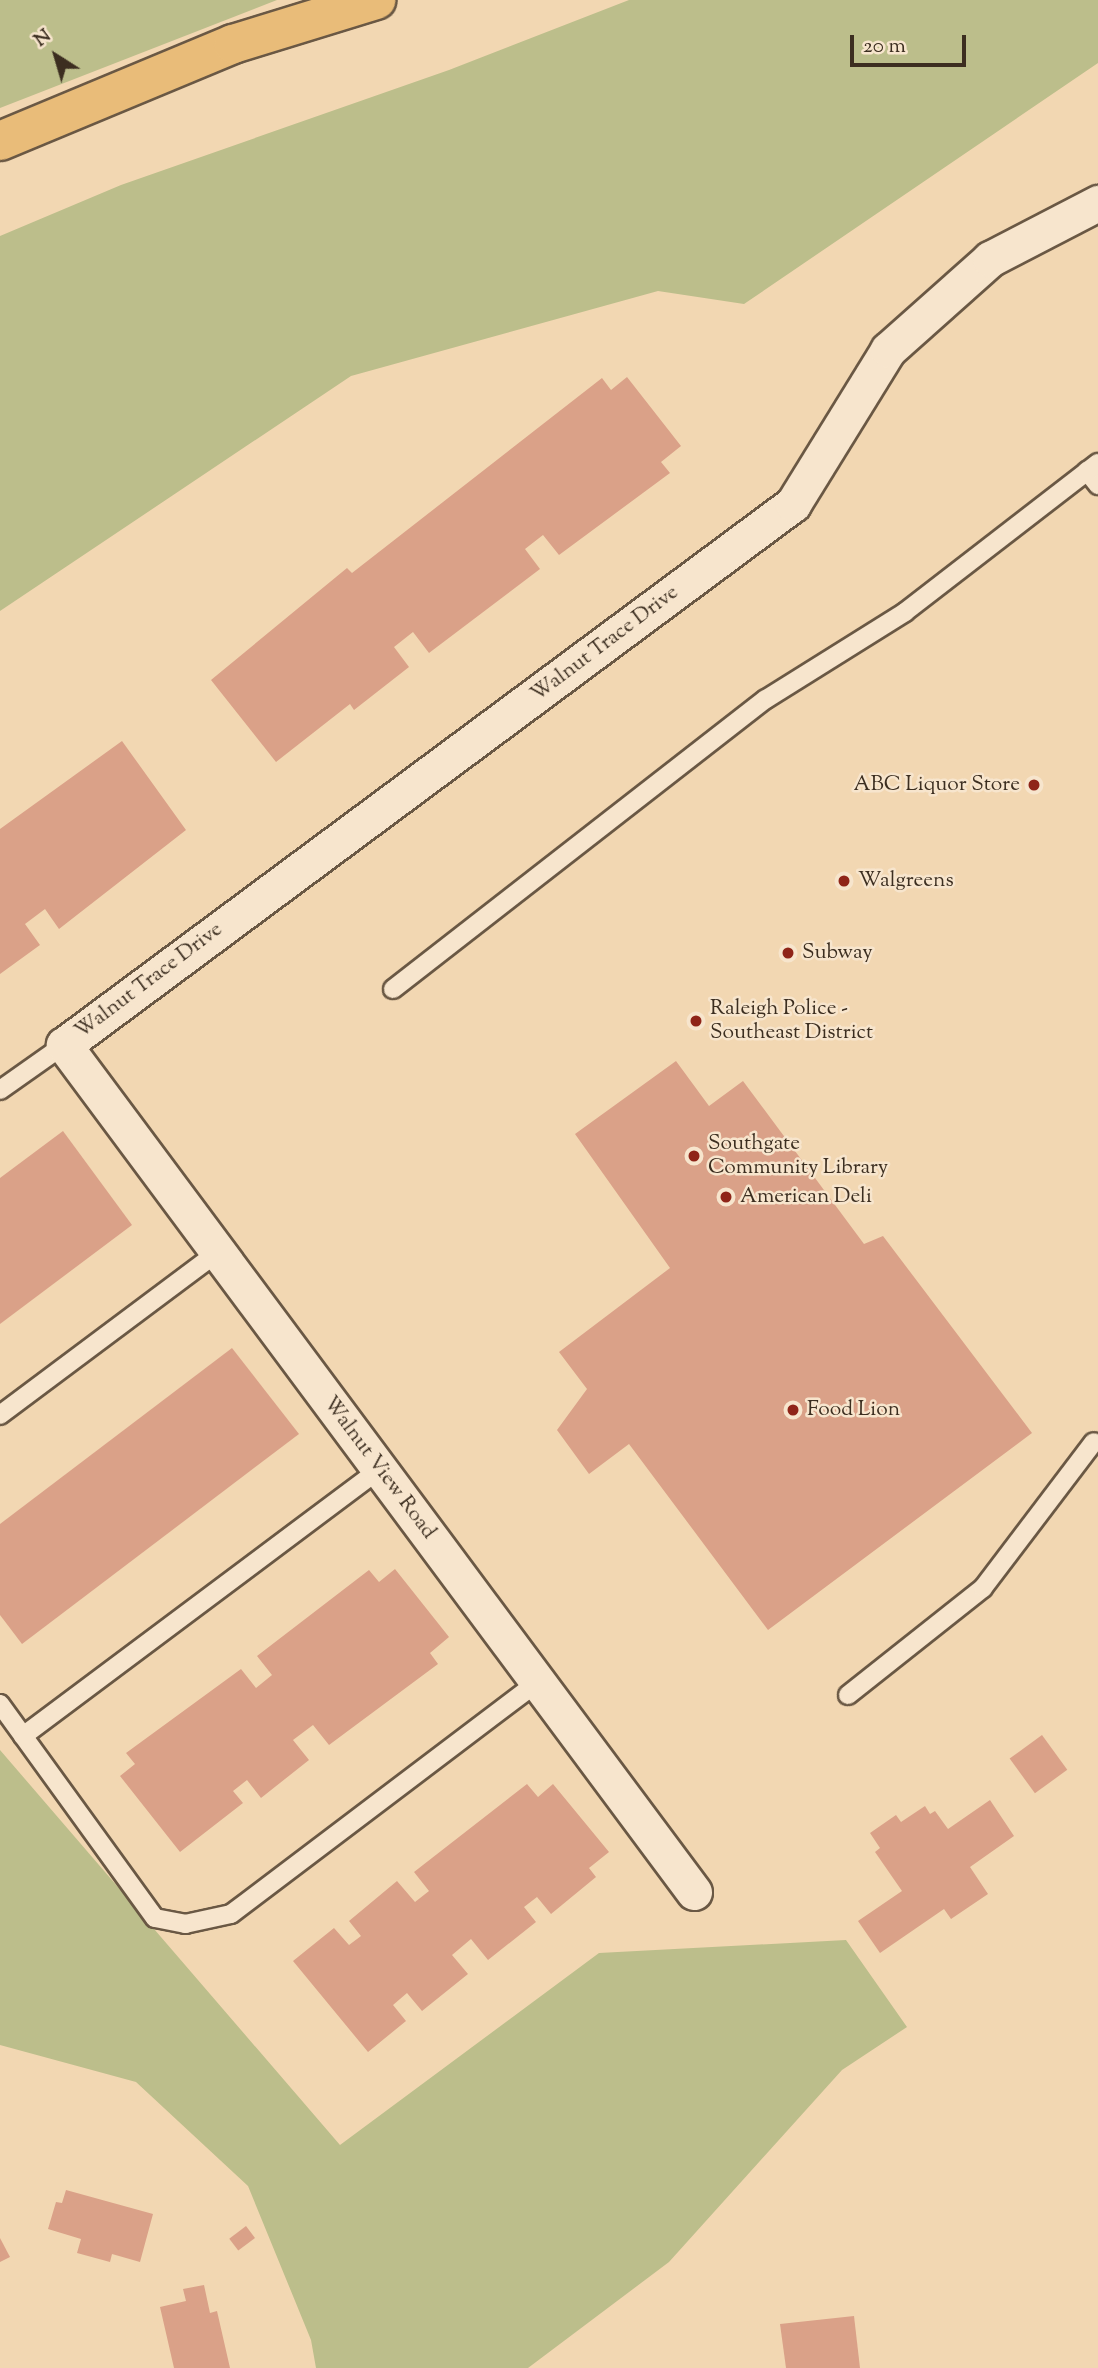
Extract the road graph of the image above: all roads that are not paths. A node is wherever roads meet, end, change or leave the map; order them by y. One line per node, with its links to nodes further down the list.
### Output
1 (376, 0): 2 (highway)
2 (0, 141)
3 (1098, 203): 6 (street, Walnut Trace Drive)
4 (1094, 473): 5 (lane)
5 (393, 989)
6 (64, 1045): 7 (lane); 8 (street, Walnut View Road)
7 (0, 1090)
8 (218, 1252): 9 (lane); 11 (street, Walnut View Road)
9 (0, 1415)
10 (1094, 1442): 13 (lane)
11 (380, 1469): 12 (street, Walnut View Road); 15 (lane)
12 (538, 1682): 15 (lane); 16 (street, Walnut View Road)
13 (848, 1695)
14 (0, 1703): 15 (lane)
15 (23, 1736)
16 (694, 1892)

